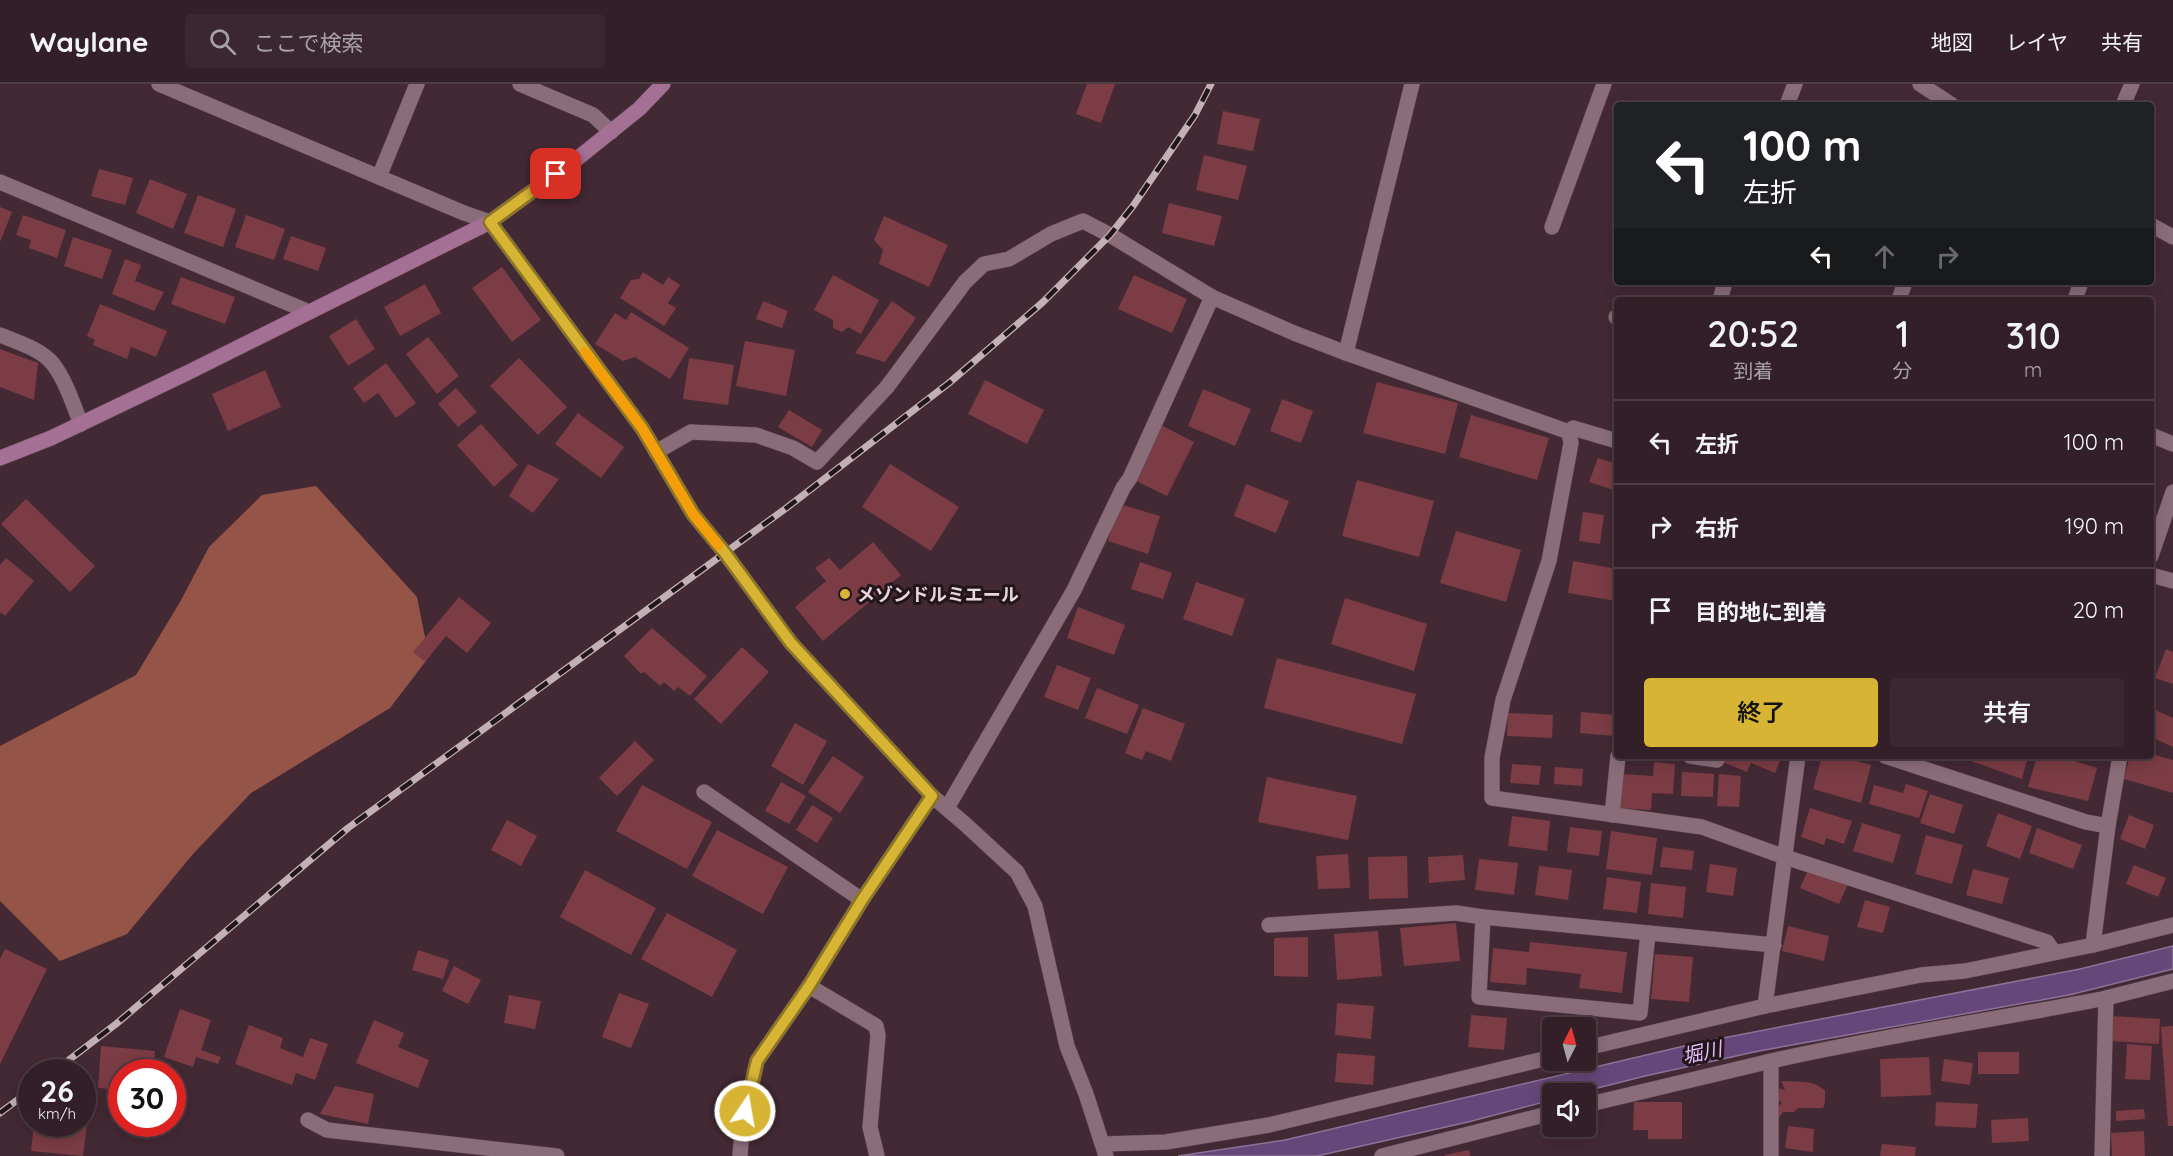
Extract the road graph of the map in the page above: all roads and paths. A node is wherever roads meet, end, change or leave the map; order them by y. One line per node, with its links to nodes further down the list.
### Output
1 (159, 84): 14 (street)
2 (417, 84): 14 (street)
3 (520, 84): 13 (street)
4 (663, 84): 13 (street)
5 (1412, 84): 23 (street)
6 (1604, 84): 17 (street)
7 (1795, 84): 10 (street)
8 (1920, 84): 11 (street)
9 (2132, 84): 12 (street)
10 (1788, 102)
11 (1947, 102)
12 (2124, 102)
13 (610, 132): 16 (street)
14 (379, 177): 16 (street)
15 (0, 182): 21 (street)
16 (490, 222): 21 (street); 29 (street)
17 (1552, 227)
18 (2154, 227): 19 (street)
19 (2173, 237)
20 (1212, 297): 23 (street); 29 (street); 41 (street)
21 (309, 312): 24 (street)
22 (0, 335): 24 (street)
23 (1346, 353): 25 (street)
24 (81, 424): 30 (street)
25 (1569, 432): 27 (street); 42 (street)
26 (2154, 436): 28 (street)
27 (1614, 440)
28 (2173, 444)
29 (656, 452): 40 (street)
30 (0, 458)
31 (2173, 492): 32 (street)
32 (2154, 546)
33 (2154, 576): 34 (street)
34 (2173, 581)
35 (1618, 759): 42 (street)
36 (1798, 759): 44 (street)
37 (1894, 759): 43 (street)
38 (2119, 759): 43 (street)
39 (704, 792): 45 (street)
40 (932, 796): 41 (street); 45 (street)
41 (947, 808): 63 (street)
42 (1612, 815): 44 (street)
43 (2108, 826): 51 (street)
44 (1785, 856): 50 (street); 52 (street)
45 (862, 900): 54 (street)
46 (1483, 917): 47 (street); 49 (street); 49 (street)
47 (1269, 925)
48 (2173, 925): 51 (street)
49 (1648, 933): 50 (street)
50 (1774, 945): 56 (street)
51 (2093, 945): 52 (street)
52 (2054, 952): 56 (street)
53 (2173, 981): 55 (street)
54 (809, 986): 65 (street); 66 (street)
55 (2106, 998): 59 (street); 69 (street)
56 (1765, 1006): 57 (street)
57 (1596, 1046)
58 (1542, 1059): 63 (street)
59 (1771, 1061): 60 (street); 68 (street)
60 (1596, 1103)
61 (1542, 1116): 67 (street)
62 (308, 1120): 64 (street)
63 (1105, 1151)
64 (557, 1156)
65 (740, 1156)
66 (877, 1156)
67 (1382, 1156)
68 (1771, 1156)
69 (2103, 1156)

